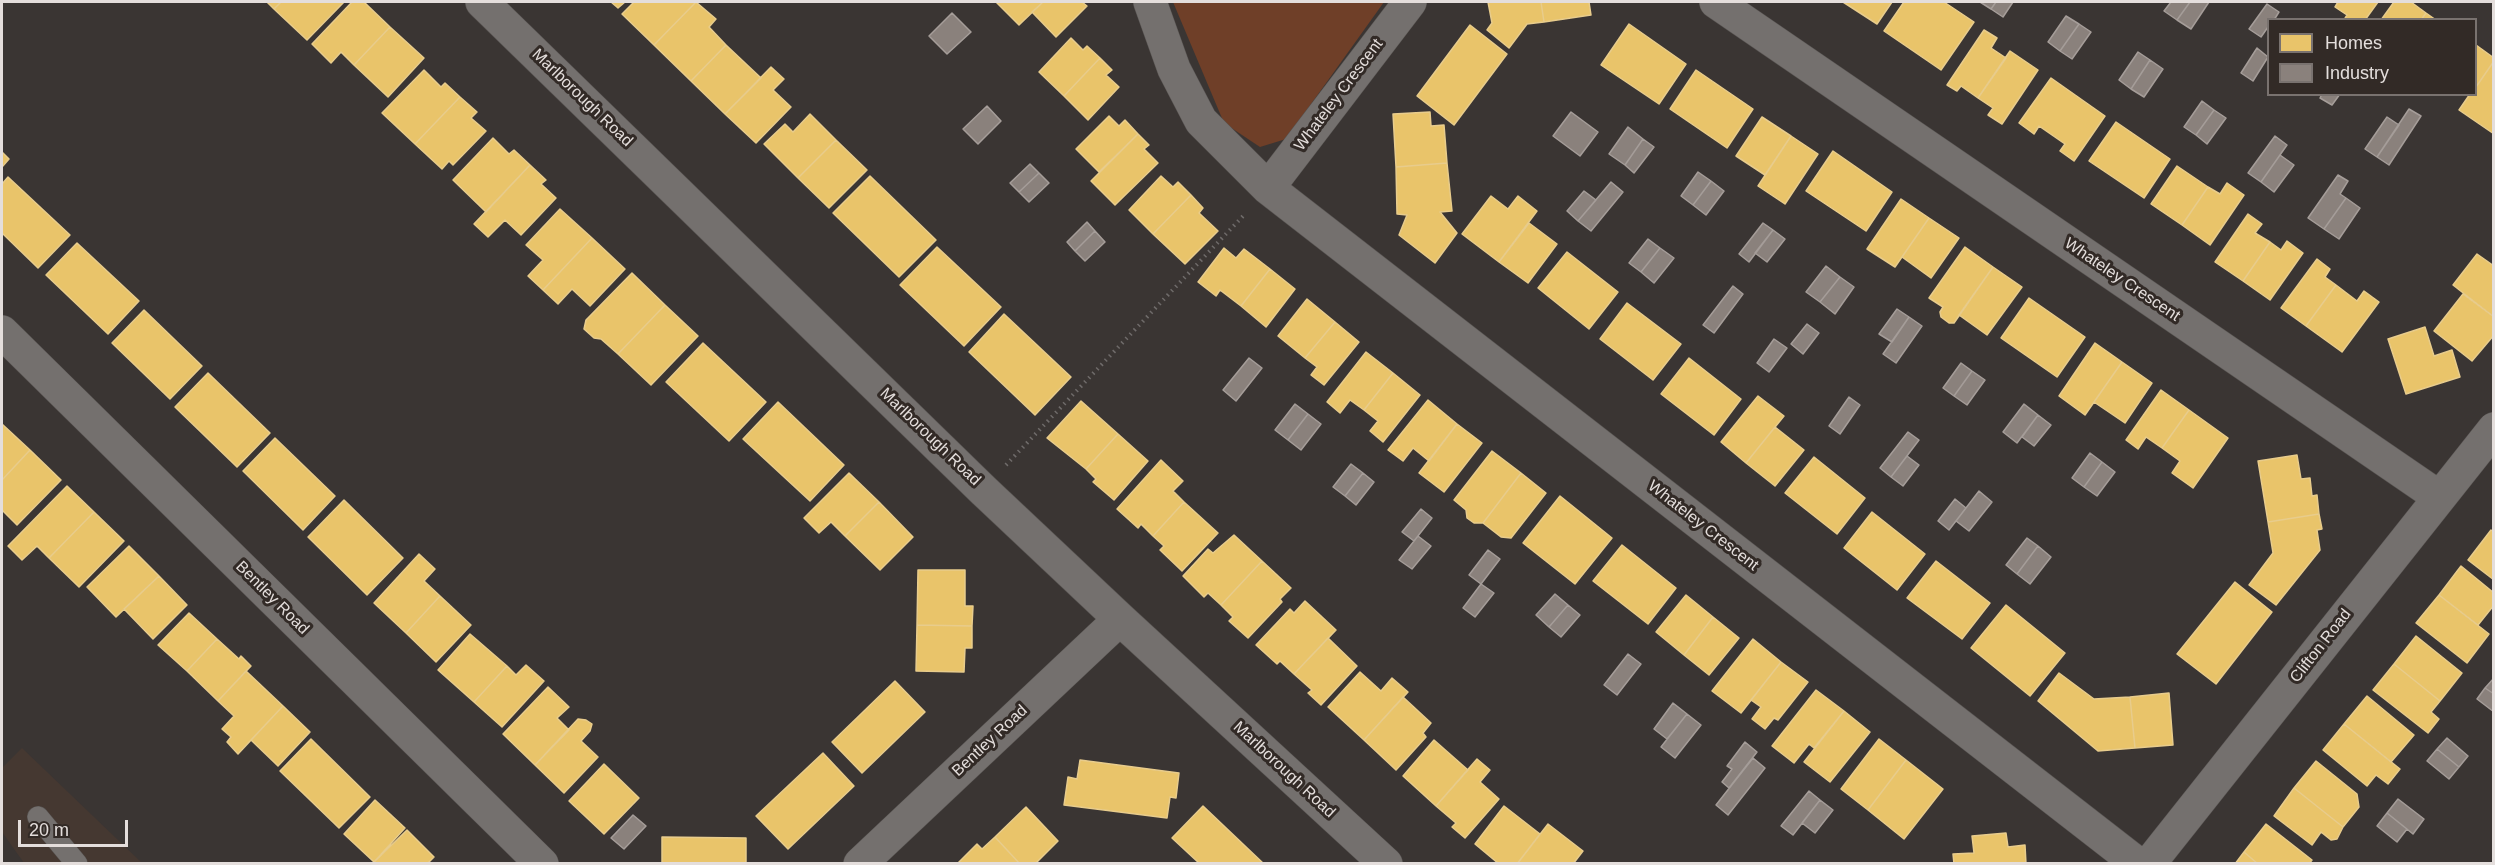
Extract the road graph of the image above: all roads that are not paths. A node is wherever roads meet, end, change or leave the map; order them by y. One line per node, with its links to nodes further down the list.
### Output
1 (482, 2): 9 (street, Marlborough Road)
2 (1150, 2): 5 (street, Whateley Crescent)
3 (1410, 2): 5 (street, Whateley Crescent)
4 (1716, 2): 8 (street, Whateley Crescent)
5 (1269, 188): 15 (street, Whateley Crescent)
6 (2, 332): 12 (street, Bentley Road)
7 (2493, 429): 8 (street, Clifton Road)
8 (2439, 497): 16 (street, Clifton Road)
9 (1120, 619): 13 (street, Bentley Road); 14 (street, Marlborough Road)
10 (38, 817): 11 (lane)
11 (77, 864)
12 (542, 864)
13 (861, 864)
14 (1386, 864)
15 (2138, 864)
16 (2149, 864)

